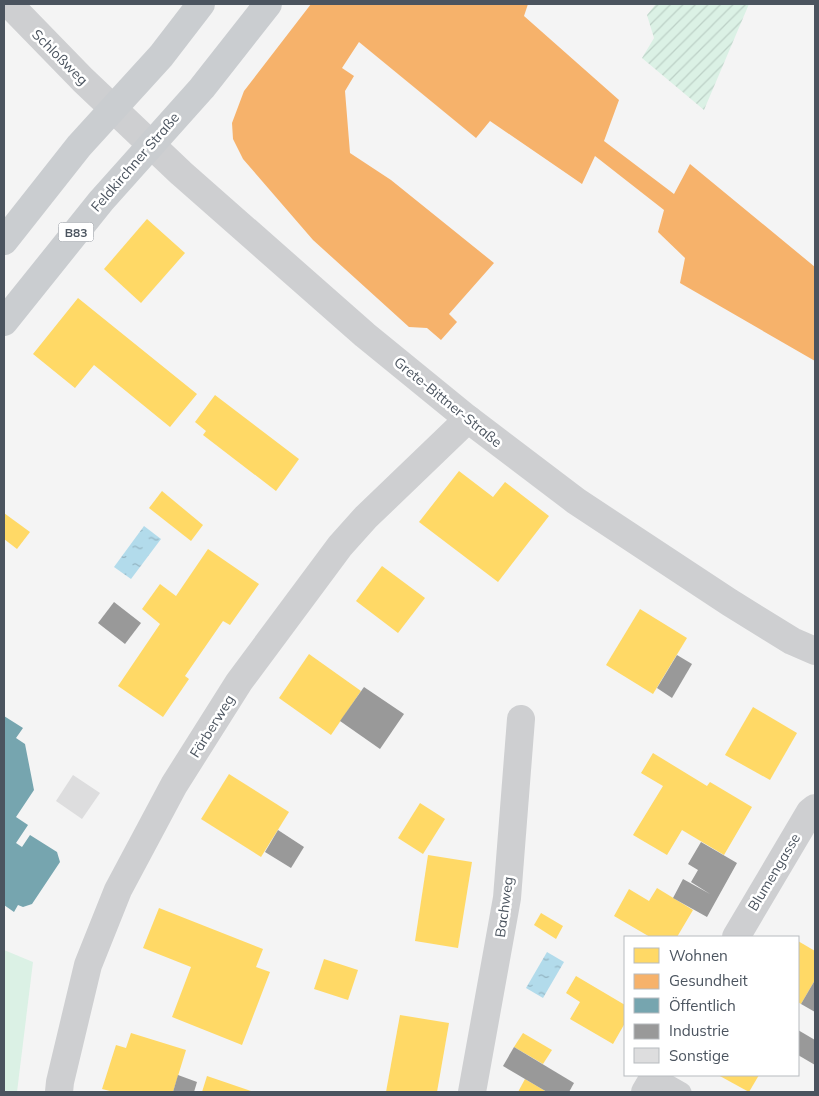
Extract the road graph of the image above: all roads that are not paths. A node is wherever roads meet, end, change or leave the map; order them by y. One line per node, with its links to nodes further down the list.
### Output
1 (9, 4): 4 (street, Schloßweg)
2 (201, 4): 4 (main road)
3 (268, 4): 5 (main road, Feldkirchner Straße / B83)
4 (114, 108): 5 (street, Grete-Bittner-Straße); 6 (main road)
5 (151, 143): 7 (main road, Feldkirchner Straße / B83); 8 (street, Grete-Bittner-Straße)
6 (4, 241)
7 (4, 322)
8 (468, 419): 9 (street, Grete-Bittner-Straße); 14 (street, Färberweg)
9 (815, 651)
10 (520, 719): 15 (street, Bachweg)
11 (815, 808): 12 (street, Blumengasse)
12 (737, 936)
13 (651, 1081): 16 (lane)
14 (60, 1092)
15 (472, 1092)
16 (682, 1092)

